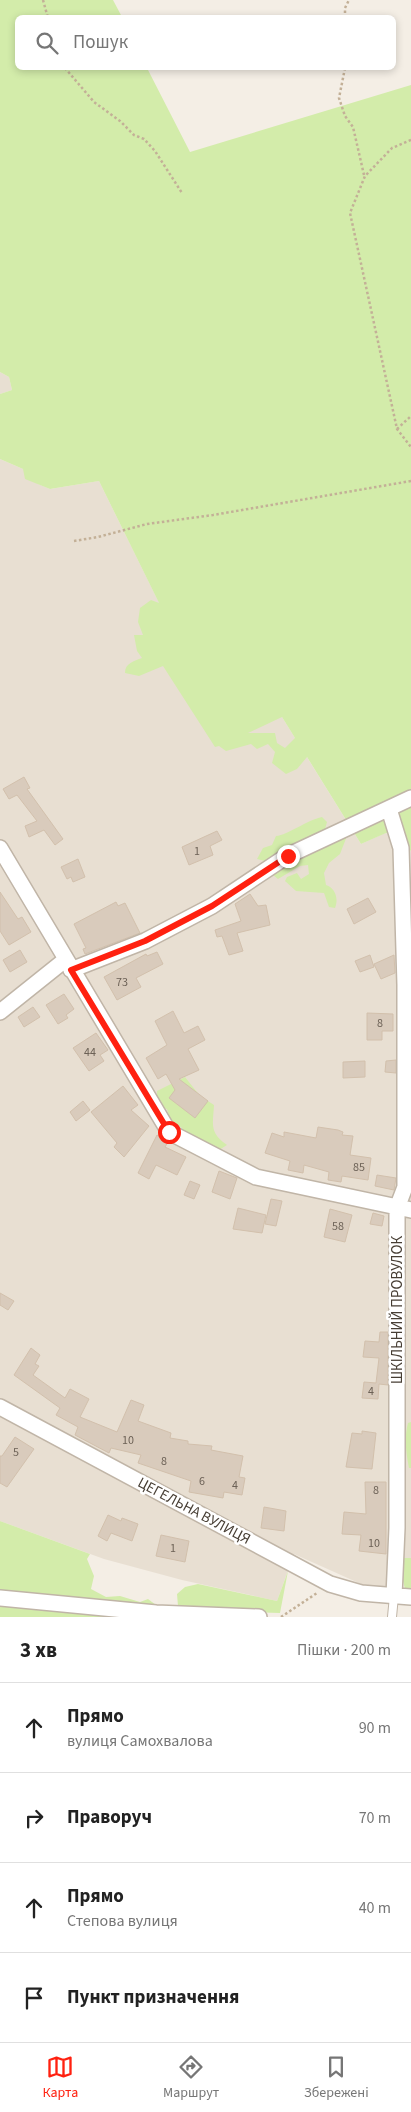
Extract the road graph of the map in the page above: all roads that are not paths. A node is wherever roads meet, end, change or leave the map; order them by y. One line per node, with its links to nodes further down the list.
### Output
1 (411, 798): 2 (street)
2 (389, 809): 4 (street); 6 (street, ШКІЛЬНИЙ ПРОВУЛОК)
3 (0, 848): 4 (street)
4 (68, 965): 5 (street); 7 (street)
5 (0, 1012)
6 (408, 1015): 7 (street, ШКІЛЬНИЙ ПРОВУЛОК)
7 (404, 1209): 9 (street, ШКІЛЬНИЙ ПРОВУЛОК)
8 (0, 1407): 10 (street, ЦЕГЕЛЬНА ВУЛИЦЯ)
9 (404, 1414): 10 (street, ШКІЛЬНИЙ ПРОВУЛОК)
10 (394, 1596): 11 (street, ЦЕГЕЛЬНА ВУЛИЦЯ); 14 (lane)
11 (411, 1597)
12 (0, 1598): 13 (street)
13 (259, 1617)
14 (392, 1617)

